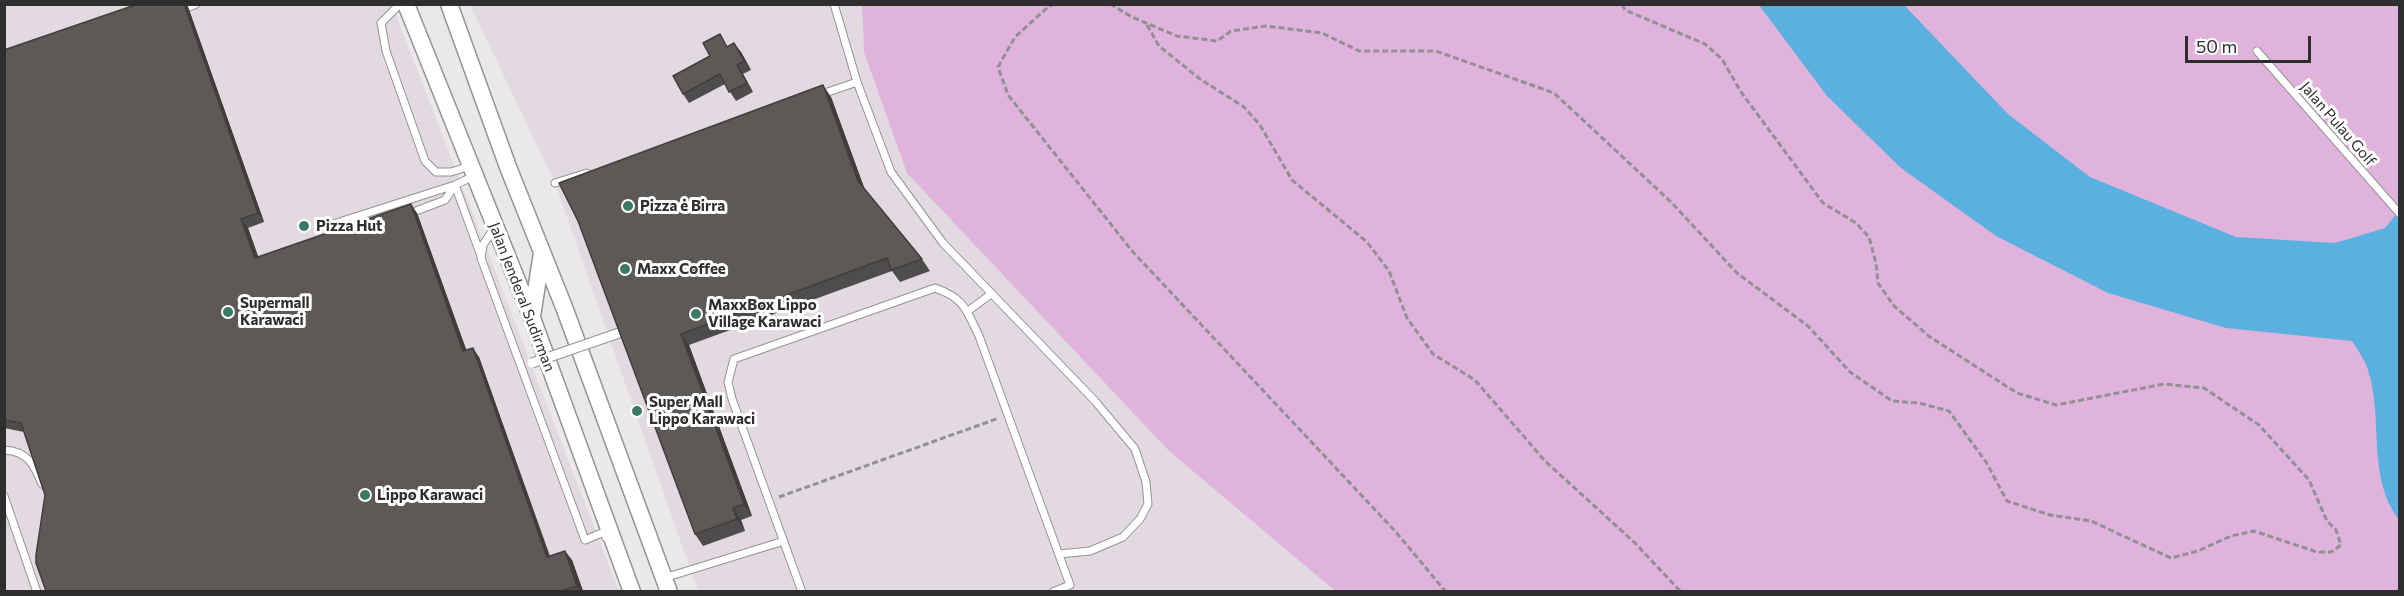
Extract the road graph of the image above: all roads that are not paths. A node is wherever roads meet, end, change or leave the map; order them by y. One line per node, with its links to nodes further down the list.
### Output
1 (196, 4): 6 (lane)
2 (400, 4): 11 (lane)
3 (406, 4): 11 (street, Jalan Jenderal Sudirman)
4 (448, 4): 18 (street)
5 (834, 4): 8 (lane)
6 (175, 12)
7 (2257, 51): 14 (lane, Jalan Pulau Golf)
8 (857, 82): 9 (lane); 20 (lane)
9 (812, 97)
10 (600, 168): 12 (lane)
11 (472, 171): 13 (lane); 17 (street, Jalan Jenderal Sudirman)
12 (555, 183)
13 (455, 185): 15 (lane); 16 (lane); 19 (lane)
14 (2397, 212)
15 (400, 217)
16 (327, 226)
17 (495, 227): 19 (lane); 22 (street, Jalan Jenderal Sudirman)
18 (543, 252): 22 (street); 30 (street)
19 (481, 258): 32 (lane)
20 (991, 294): 21 (lane); 29 (lane)
21 (968, 311): 28 (lane); 29 (lane)
22 (532, 318): 33 (street, Jalan Jenderal Sudirman)
23 (622, 332): 24 (street, bridge)
24 (532, 363)
25 (4, 450): 27 (lane)
26 (4, 496): 31 (lane)
27 (47, 496)
28 (784, 541): 30 (lane); 34 (lane)
29 (1059, 554): 35 (lane)
30 (666, 585)
31 (38, 591)
32 (625, 591)
33 (632, 591)
34 (802, 591)
35 (1053, 591)

